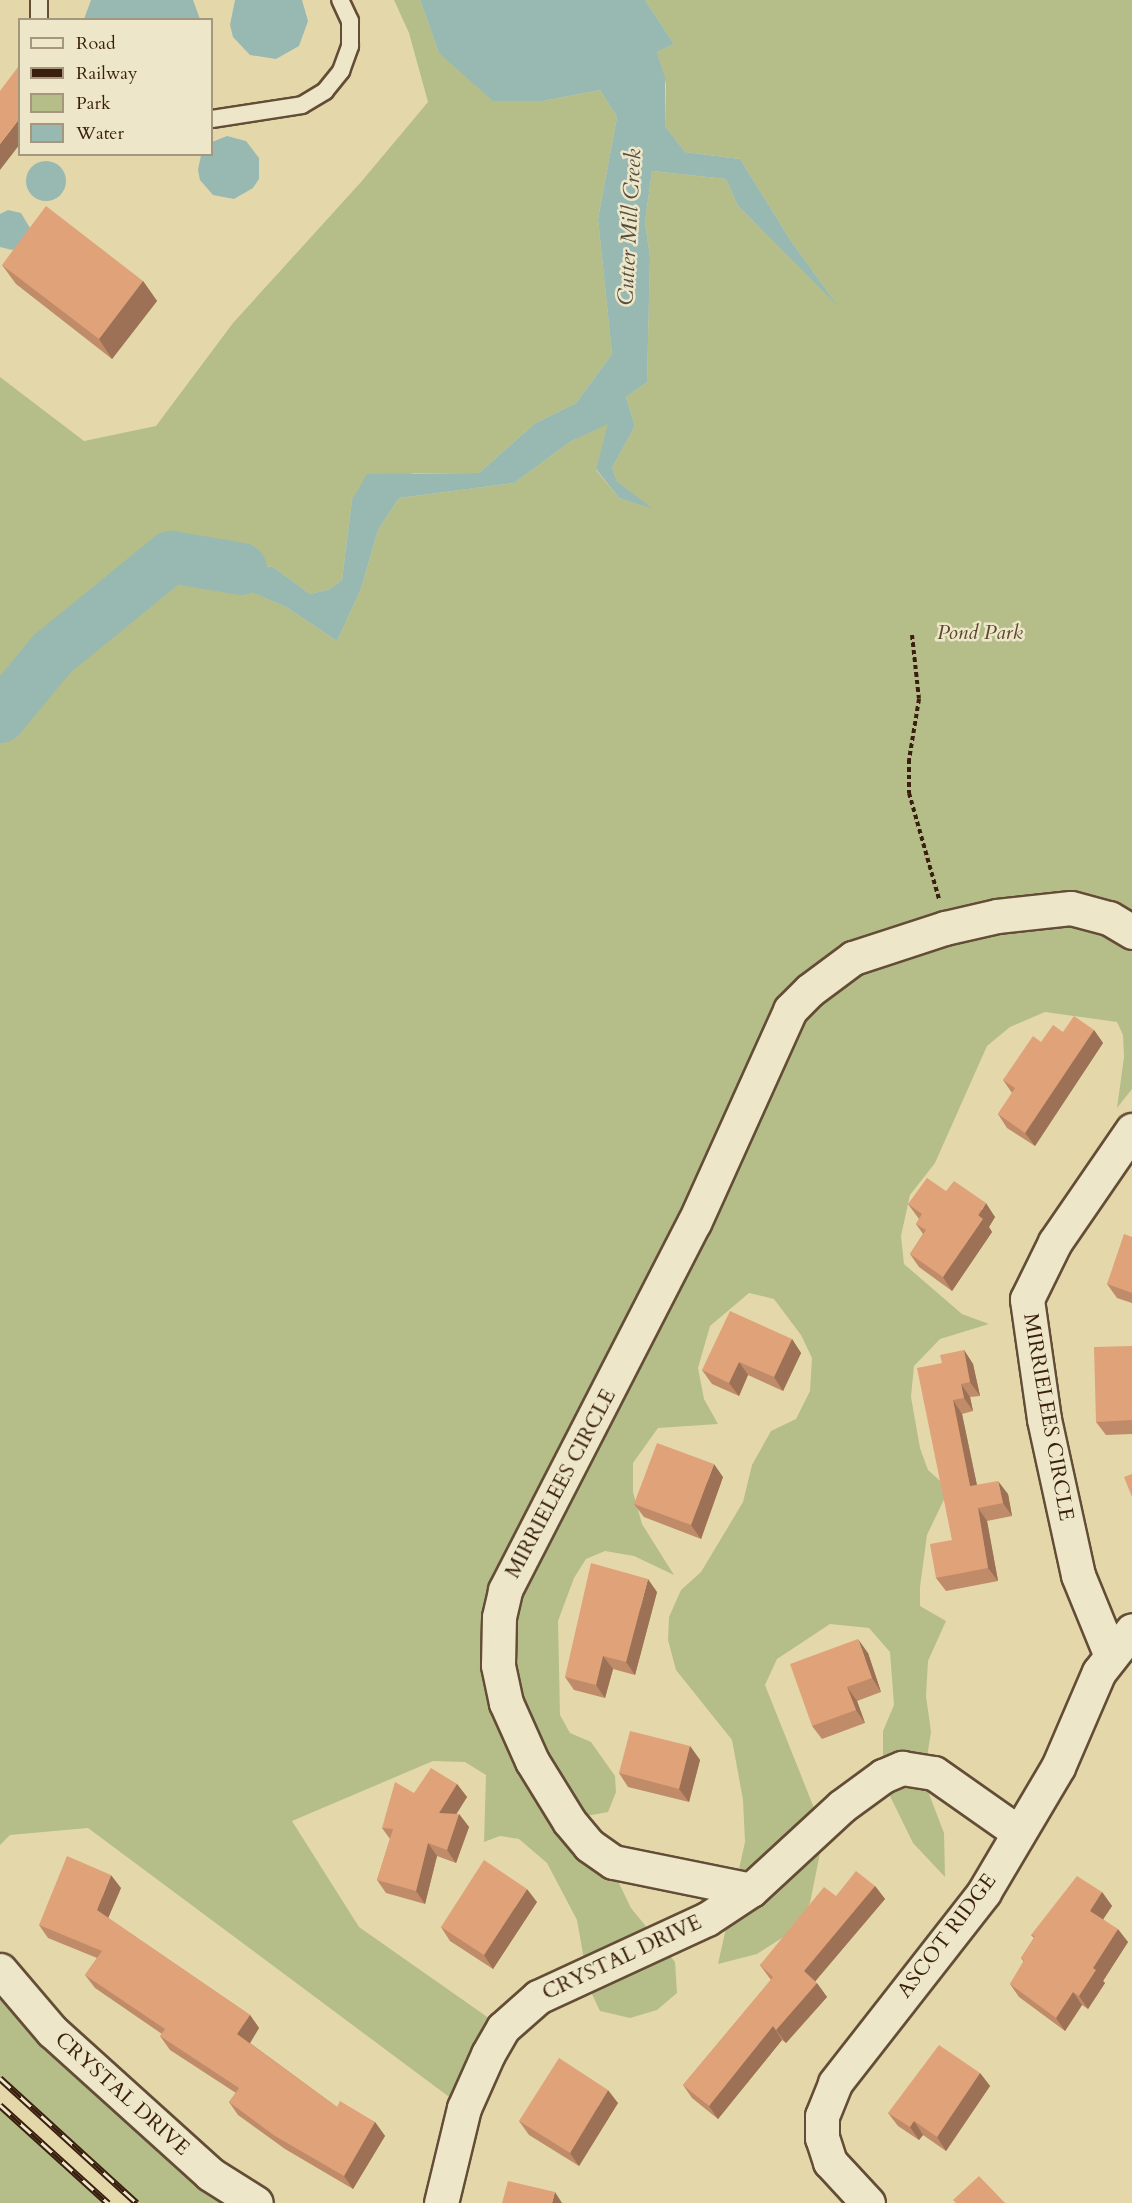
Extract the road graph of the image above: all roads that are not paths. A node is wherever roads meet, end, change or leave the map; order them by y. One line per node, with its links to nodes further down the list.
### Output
1 (39, 0): 3 (lane)
2 (340, 0): 4 (lane)
3 (39, 18)
4 (213, 119)
5 (1132, 932): 10 (street, MIRRIELEES CIRCLE)
6 (1132, 1130): 8 (street, MIRRIELEES CIRCLE)
7 (1132, 1630): 8 (street, ASCOT RIDGE)
8 (1111, 1656): 9 (street, ASCOT RIDGE)
9 (1018, 1832): 10 (street); 14 (street, ASCOT RIDGE)
10 (751, 1890): 13 (street, CRYSTAL DRIVE)
11 (0, 1970): 12 (street, CRYSTAL DRIVE)
12 (256, 2203)
13 (441, 2203)
14 (868, 2203)

